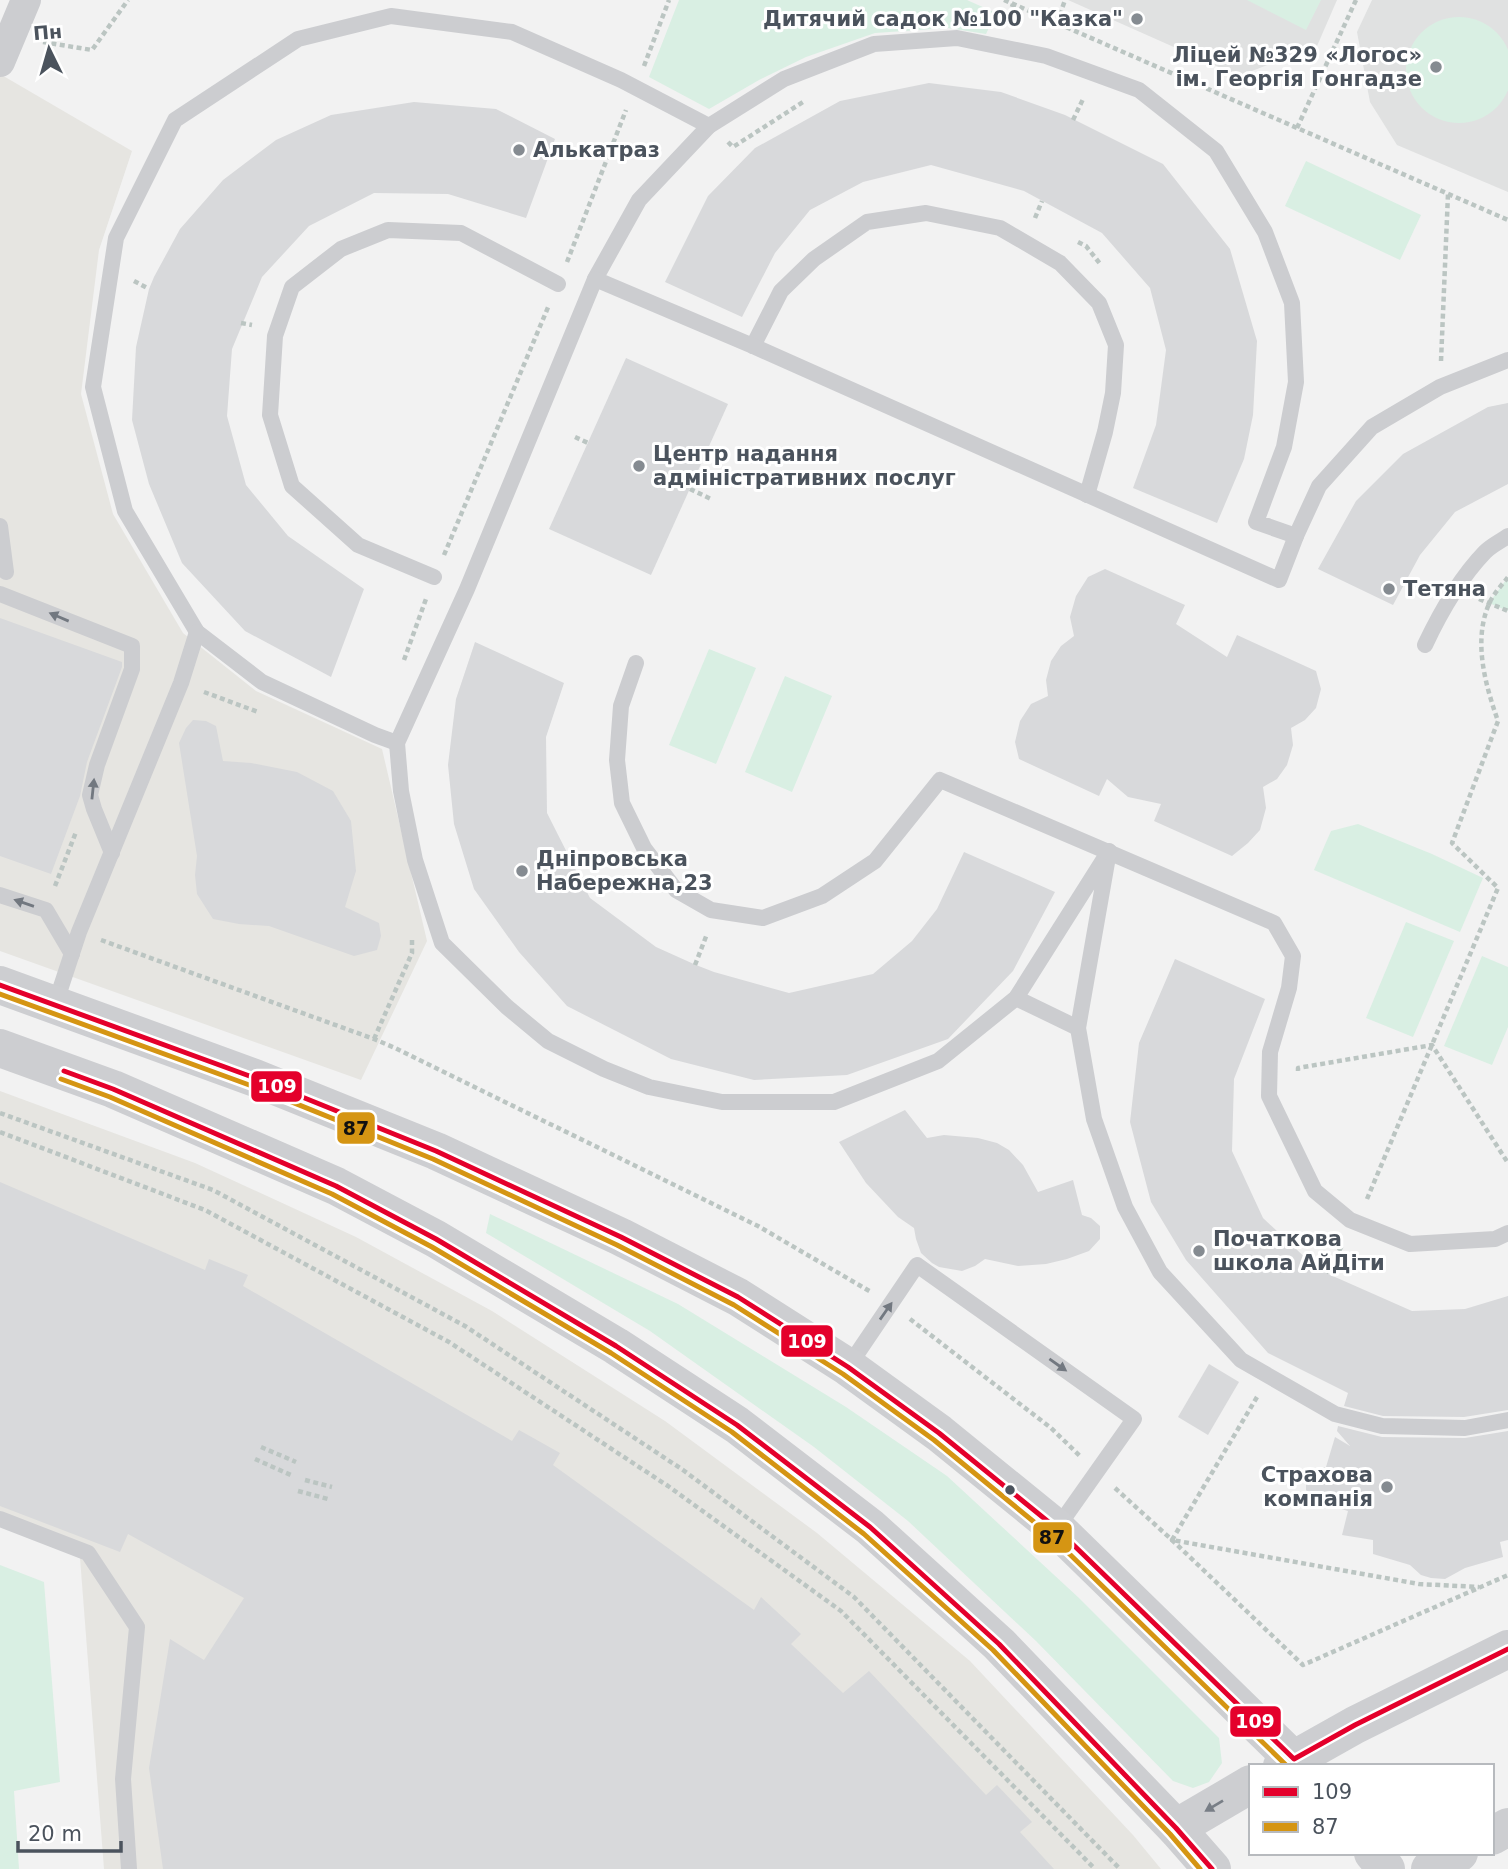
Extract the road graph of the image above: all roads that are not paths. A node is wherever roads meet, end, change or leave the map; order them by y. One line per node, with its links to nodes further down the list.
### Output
1 (26, 0): 2 (street)
2 (5, 50)
3 (709, 126): 4 (lane); 10 (lane); 15 (lane)
4 (596, 279): 6 (lane); 18 (lane)
5 (558, 284): 13 (lane)
6 (753, 346): 8 (lane); 8 (lane)
7 (1508, 359): 10 (lane)
8 (1087, 495): 10 (lane)
9 (0, 526): 12 (lane)
10 (1296, 536)
11 (1508, 536): 16 (lane)
12 (6, 572)
13 (435, 578)
14 (0, 594): 20 (lane, one-way to 14)
15 (197, 632): 18 (lane); 20 (lane)
16 (1425, 645)
17 (636, 663): 19 (lane)
18 (397, 743): 24 (lane)
19 (1110, 851): 24 (lane); 26 (lane); 28 (lane)
20 (111, 853): 22 (lane)
21 (0, 895): 22 (lane, one-way to 21)
22 (72, 954): 25 (lane)
23 (0, 985): 25 (main road)
24 (1016, 998): 26 (lane)
25 (55, 1005): 29 (main road)
26 (1078, 1028): 30 (lane)
27 (0, 1048): 36 (main road)
28 (1508, 1233)
29 (848, 1367): 32 (main road); 32 (lane, one-way to 32)
30 (1508, 1420)
31 (0, 1518): 39 (lane)
32 (1056, 1528): 34 (main road)
33 (1508, 1649): 34 (main road)
34 (1292, 1763)
35 (1249, 1785): 36 (main road, one-way to 36)
36 (1176, 1828): 40 (main road)
37 (1375, 1855): 41 (main road)
38 (1455, 1855): 42 (main road)
39 (129, 1869)
40 (1212, 1869)
41 (1386, 1869)
42 (1430, 1869)

